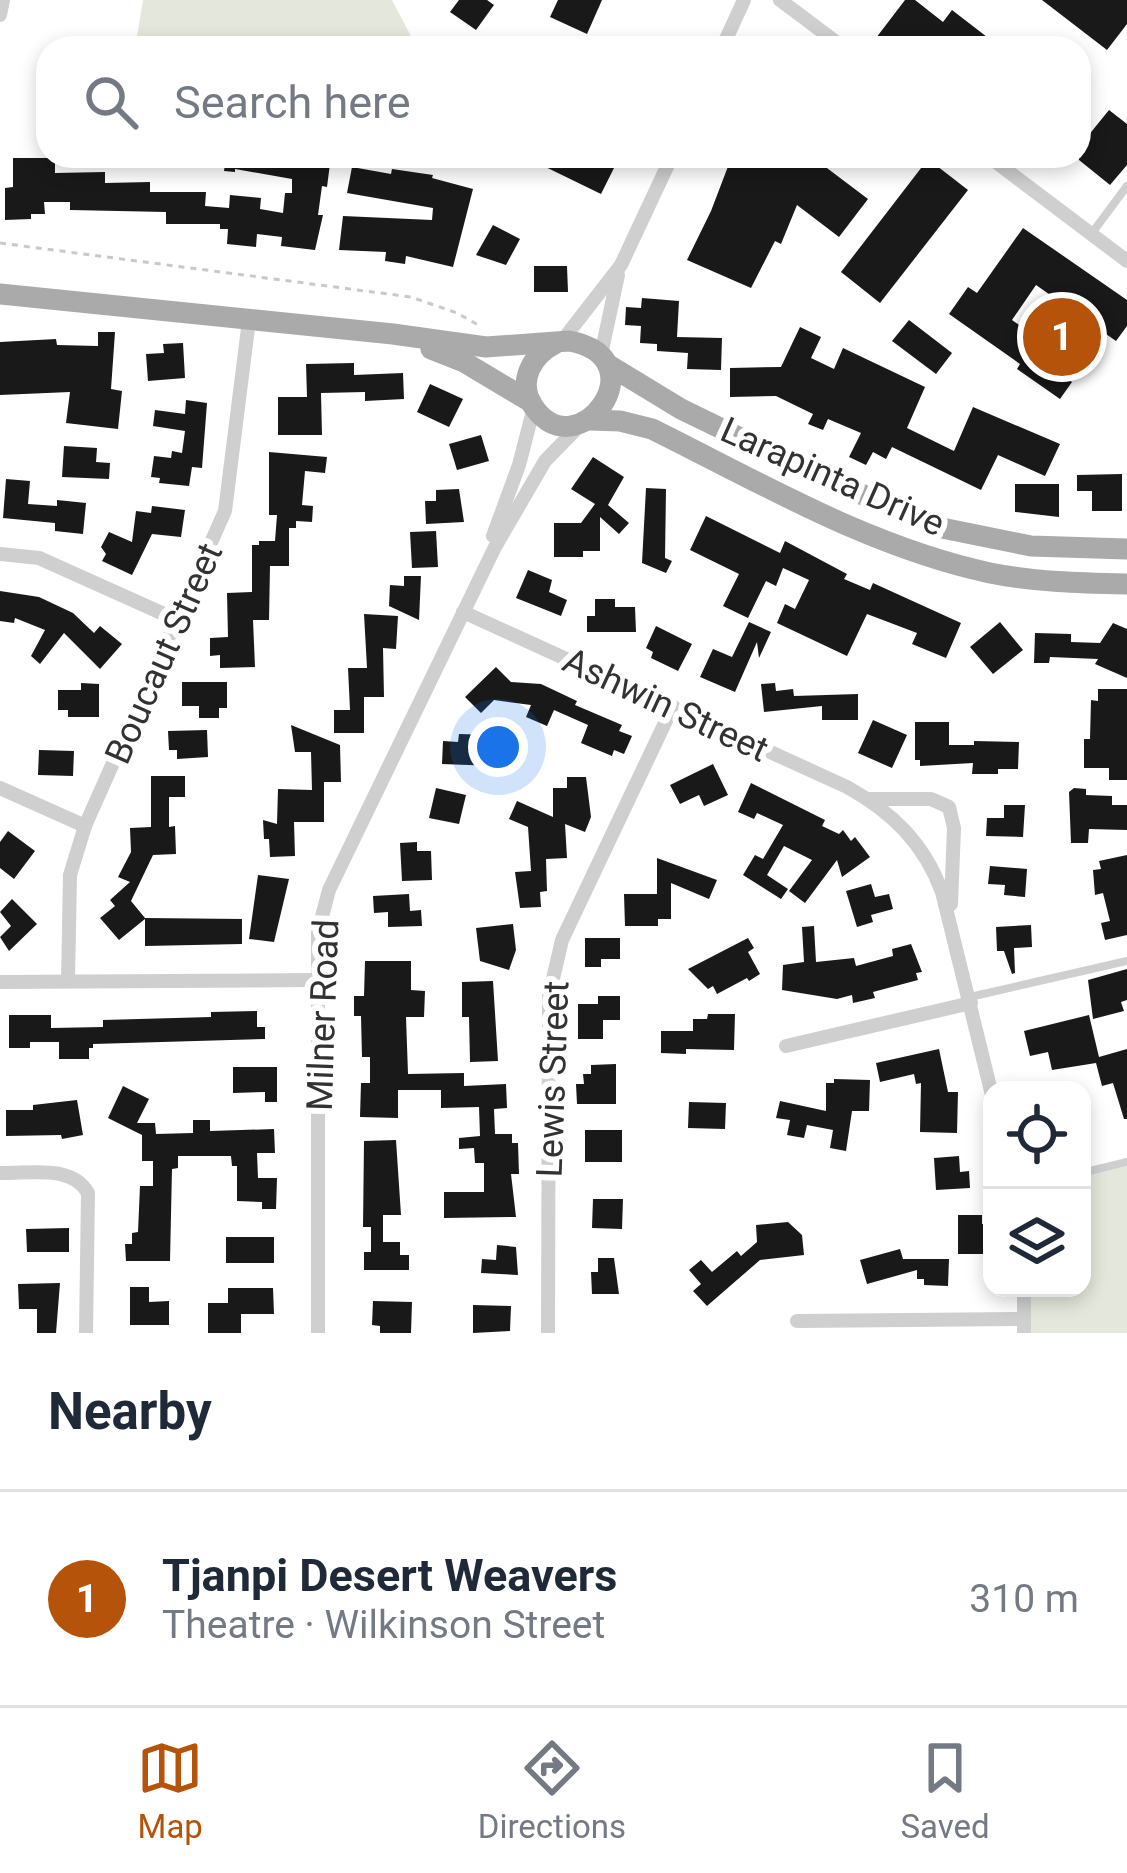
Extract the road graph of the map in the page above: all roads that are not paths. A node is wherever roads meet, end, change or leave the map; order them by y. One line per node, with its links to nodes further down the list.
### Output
1 (3, 0): 4 (street)
2 (745, 0): 5 (street)
3 (780, 0): 6 (street)
4 (0, 15)
5 (728, 36)
6 (828, 36)
7 (665, 168): 12 (street)
8 (1004, 168): 10 (street)
9 (1127, 186): 10 (lane)
10 (1091, 234): 11 (street)
11 (1127, 261)
12 (621, 265): 16 (street); 17 (street)
13 (0, 294): 14 (main road)
14 (249, 320): 15 (main road); 25 (street, Boucaut Street)
15 (344, 329): 16 (main road); 18 (main road)
16 (558, 343): 17 (main road); 18 (main road)
17 (604, 360): 19 (main road); 20 (main road, Larapinta Drive)
18 (532, 404): 19 (main road); 23 (street, Milner Road)
19 (586, 422): 22 (main road, Larapinta Drive); 23 (street, Milner Road)
20 (1127, 549)
21 (0, 554): 25 (street)
22 (1127, 584)
23 (475, 586): 24 (street, Milner Road)
24 (463, 612): 26 (street, Ashwin Street); 32 (street, Milner Road)
25 (176, 619): 29 (street, Boucaut Street)
26 (673, 706): 28 (street, Ashwin Street); 45 (street, Lewis Street)
27 (0, 788): 29 (street)
28 (868, 799): 30 (street, Ashwin Street); 30 (street, Ashwin Street)
29 (85, 826): 33 (street, Boucaut Street)
30 (951, 919): 35 (street, Ashwin Street)
31 (1127, 962): 35 (lane)
32 (317, 980): 33 (street); 44 (street, Milner Road)
33 (68, 981): 34 (street)
34 (0, 982)
35 (971, 1000): 36 (street); 37 (street, Ashwin Street)
36 (786, 1046)
37 (989, 1081)
38 (1127, 1162): 39 (lane)
39 (1091, 1171)
40 (0, 1173): 43 (street)
41 (797, 1321): 42 (street)
42 (1024, 1326)
43 (86, 1333)
44 (318, 1333)
45 (548, 1333)

